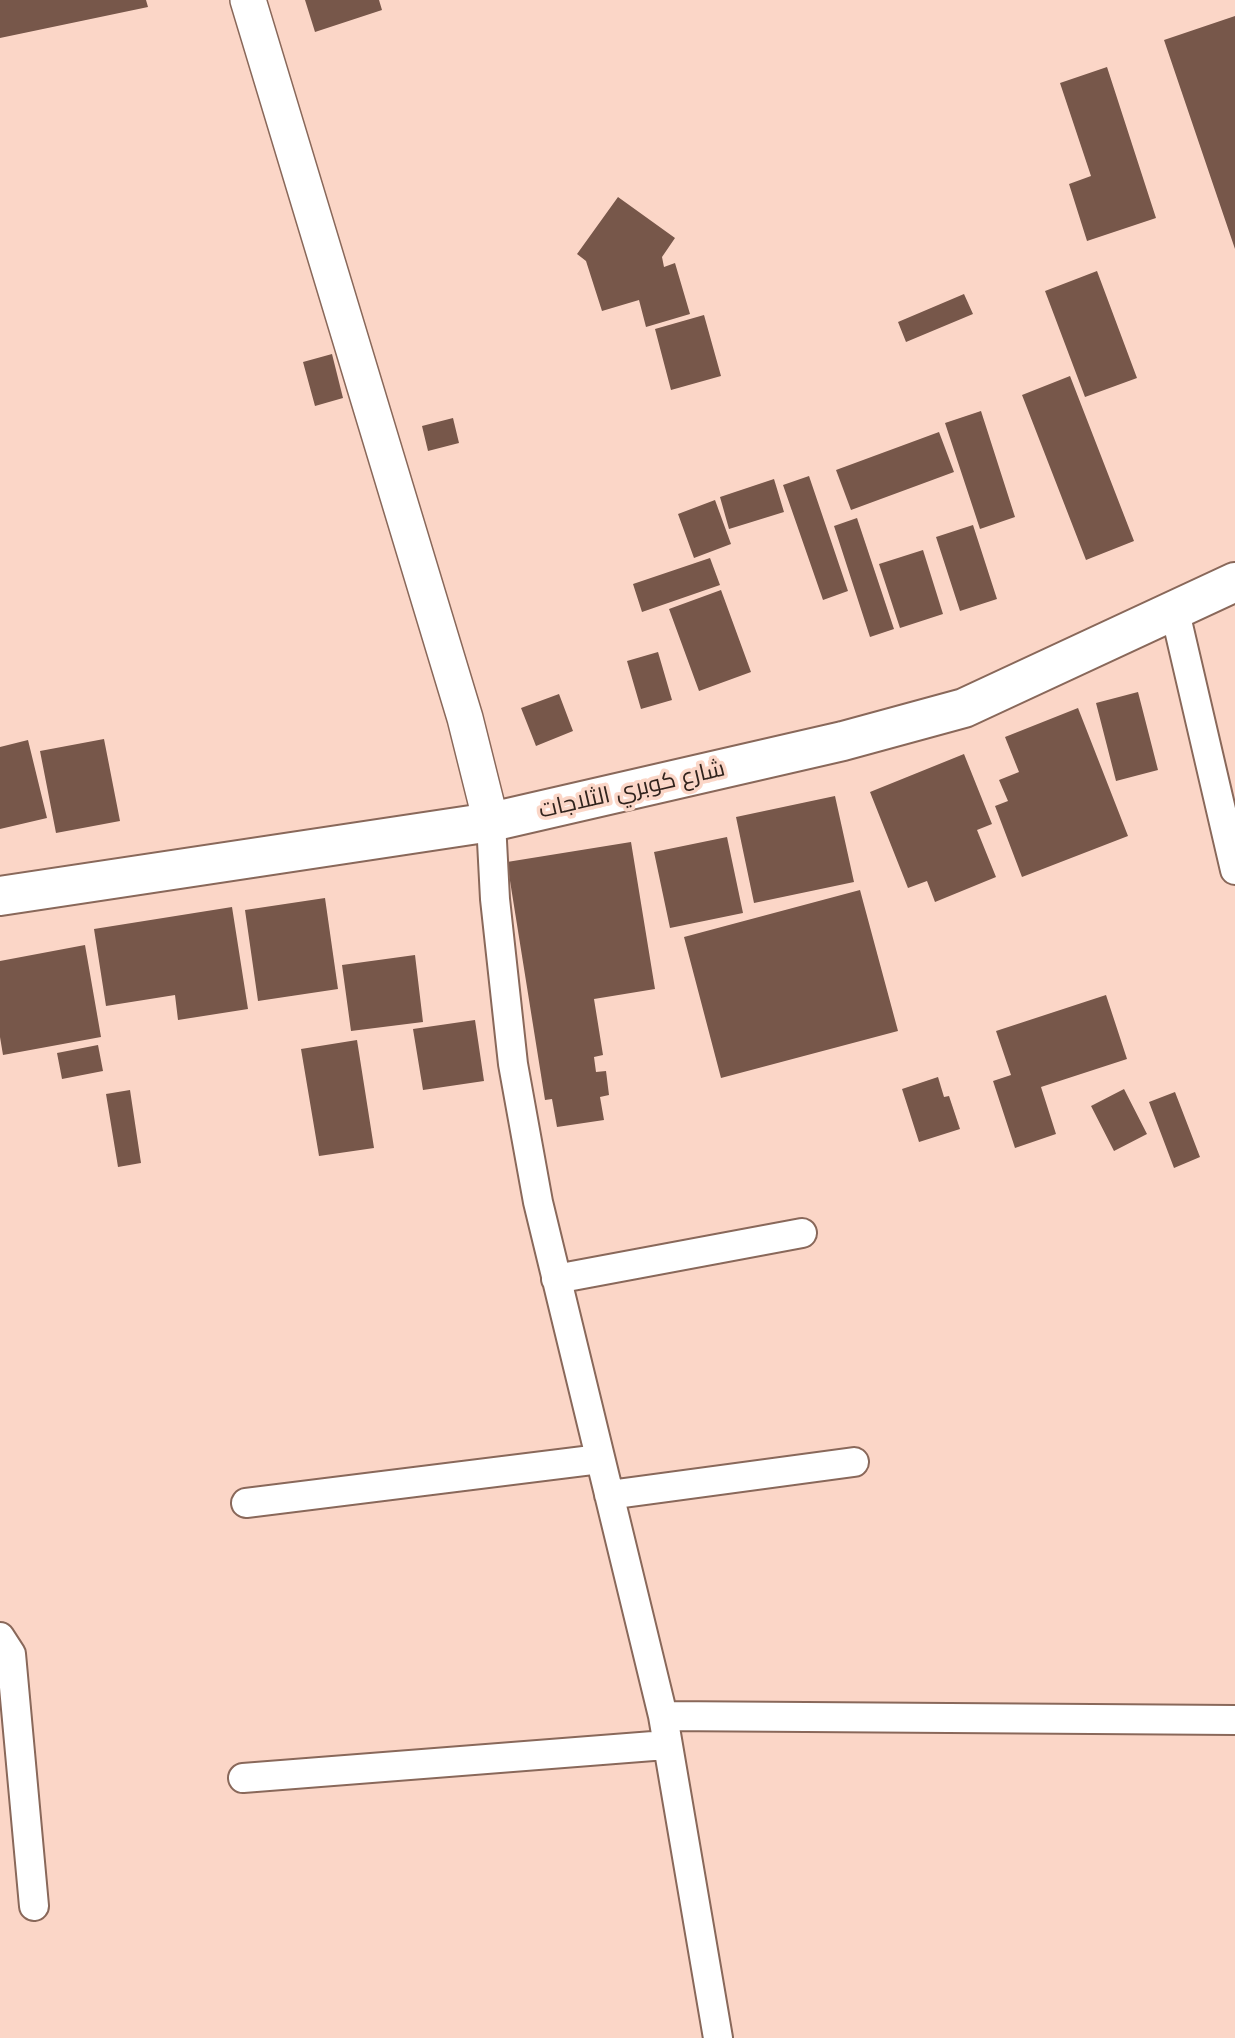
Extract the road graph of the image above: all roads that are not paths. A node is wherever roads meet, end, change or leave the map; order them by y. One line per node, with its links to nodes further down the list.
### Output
1 (248, 0): 4 (street)
2 (1235, 582): 3 (main road, شارع كوبري الثلاجات)
3 (1175, 611): 4 (main road, شارع كوبري الثلاجات); 5 (street)
4 (491, 822): 6 (main road, شارع كوبري الثلاجات); 8 (street)
5 (1235, 870)
6 (0, 896)
7 (802, 1233): 8 (street)
8 (556, 1279): 9 (street)
9 (600, 1459): 11 (street); 12 (street)
10 (854, 1462): 11 (street)
11 (609, 1494): 14 (street)
12 (246, 1503)
13 (0, 1637): 18 (street)
14 (663, 1716): 15 (street); 16 (street)
15 (1235, 1720)
16 (666, 1745): 17 (street); 19 (street)
17 (243, 1778)
18 (34, 1906)
19 (718, 2038)

